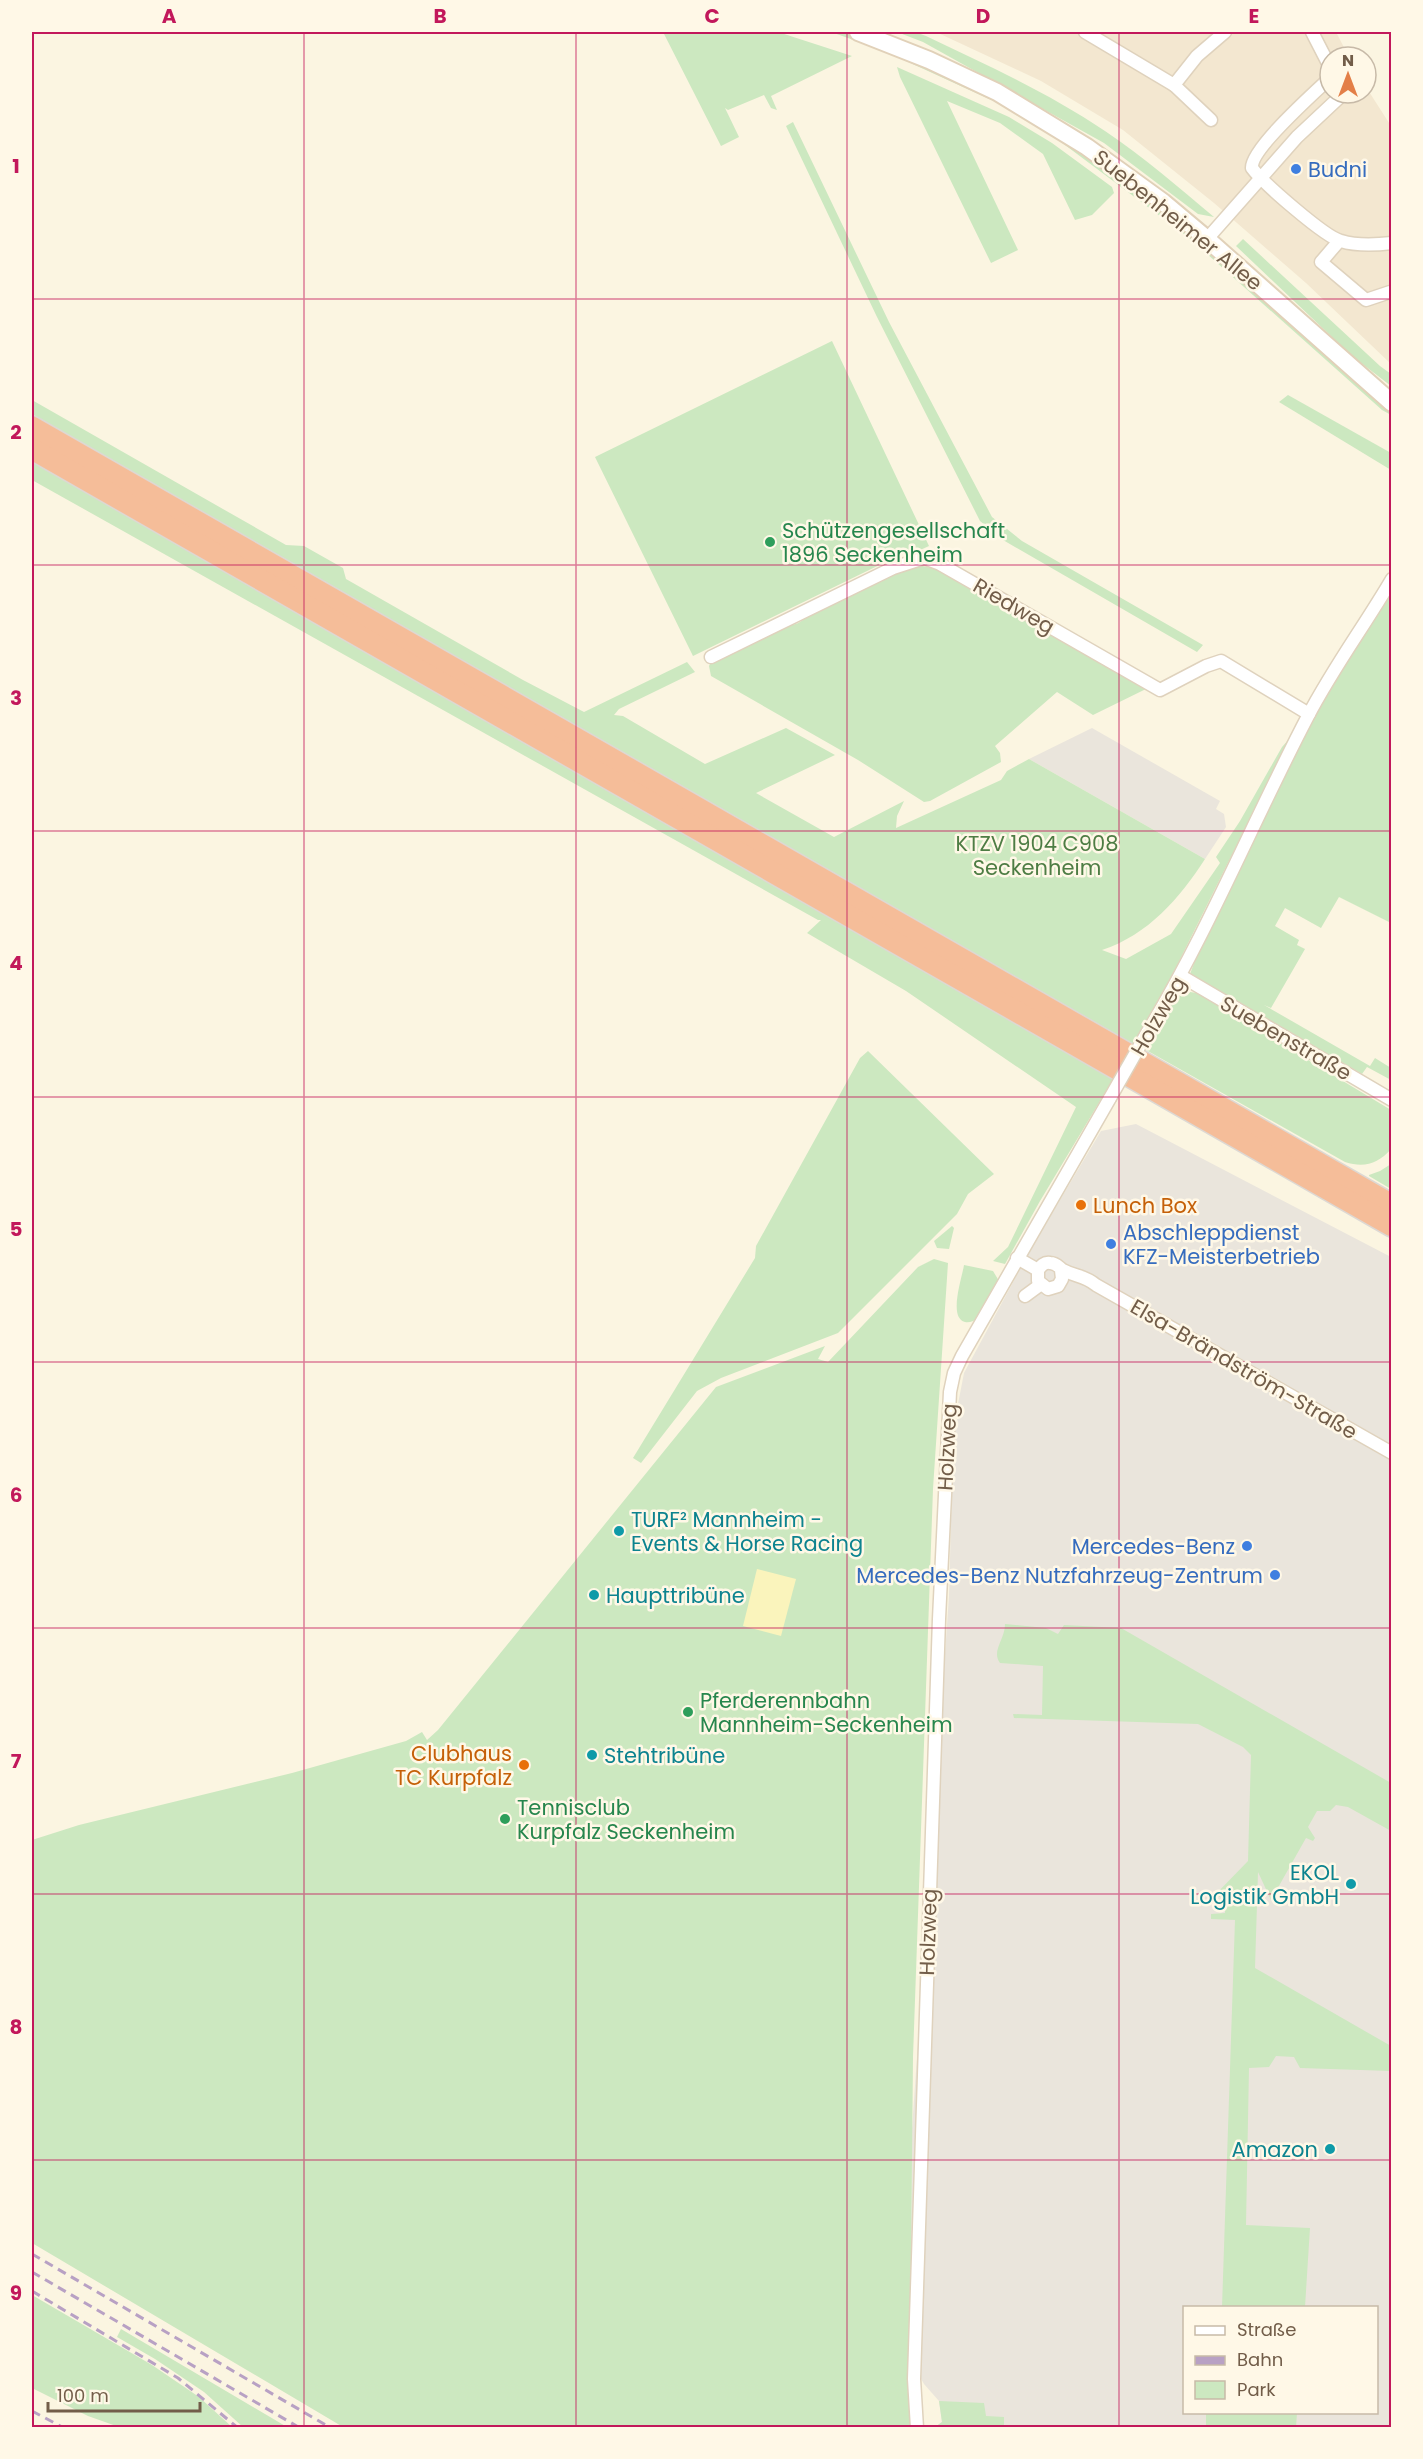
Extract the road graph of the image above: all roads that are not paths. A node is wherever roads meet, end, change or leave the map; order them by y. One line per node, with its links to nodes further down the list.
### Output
1 (858, 32): 10 (main road, Suebenheimer Allee)
2 (886, 32): 10 (main road, Suebenheimer Allee)
3 (1085, 32): 5 (street)
4 (1225, 32): 5 (street)
5 (1174, 85): 8 (street)
6 (1318, 89): 9 (street)
7 (1331, 105): 9 (street)
8 (1211, 120)
9 (1259, 178): 10 (street); 11 (street)
10 (1210, 235): 14 (main road, Suebenheimer Allee)
11 (1339, 241): 12 (street); 13 (street)
12 (1392, 243)
13 (1390, 292)
14 (1360, 374): 15 (main road, Suebenheimer Allee); 16 (main road, Suebenheimer Allee)
15 (1392, 393)
16 (1392, 402)
17 (32, 428): 24 (highway)
18 (32, 449): 25 (highway)
19 (1392, 579): 21 (street, Holzweg)
20 (711, 657): 21 (street, Riedweg)
21 (1309, 714): 22 (street, Holzweg)
22 (1181, 976): 23 (street, Suebenstraße); 26 (street, Holzweg, bridge)
23 (1392, 1100)
24 (1392, 1205)
25 (1392, 1226)
26 (1017, 1258): 28 (street); 34 (street, Holzweg)
27 (1061, 1269): 28 (street); 29 (street); 31 (street, Elsa-Brändström-Straße)
28 (1038, 1270): 30 (street)
29 (1061, 1283): 30 (street); 31 (street, Elsa-Brändström-Straße)
30 (1040, 1285): 32 (street)
31 (1096, 1285): 33 (street, Elsa-Brändström-Straße)
32 (1025, 1296)
33 (1392, 1453)
34 (917, 2427)

